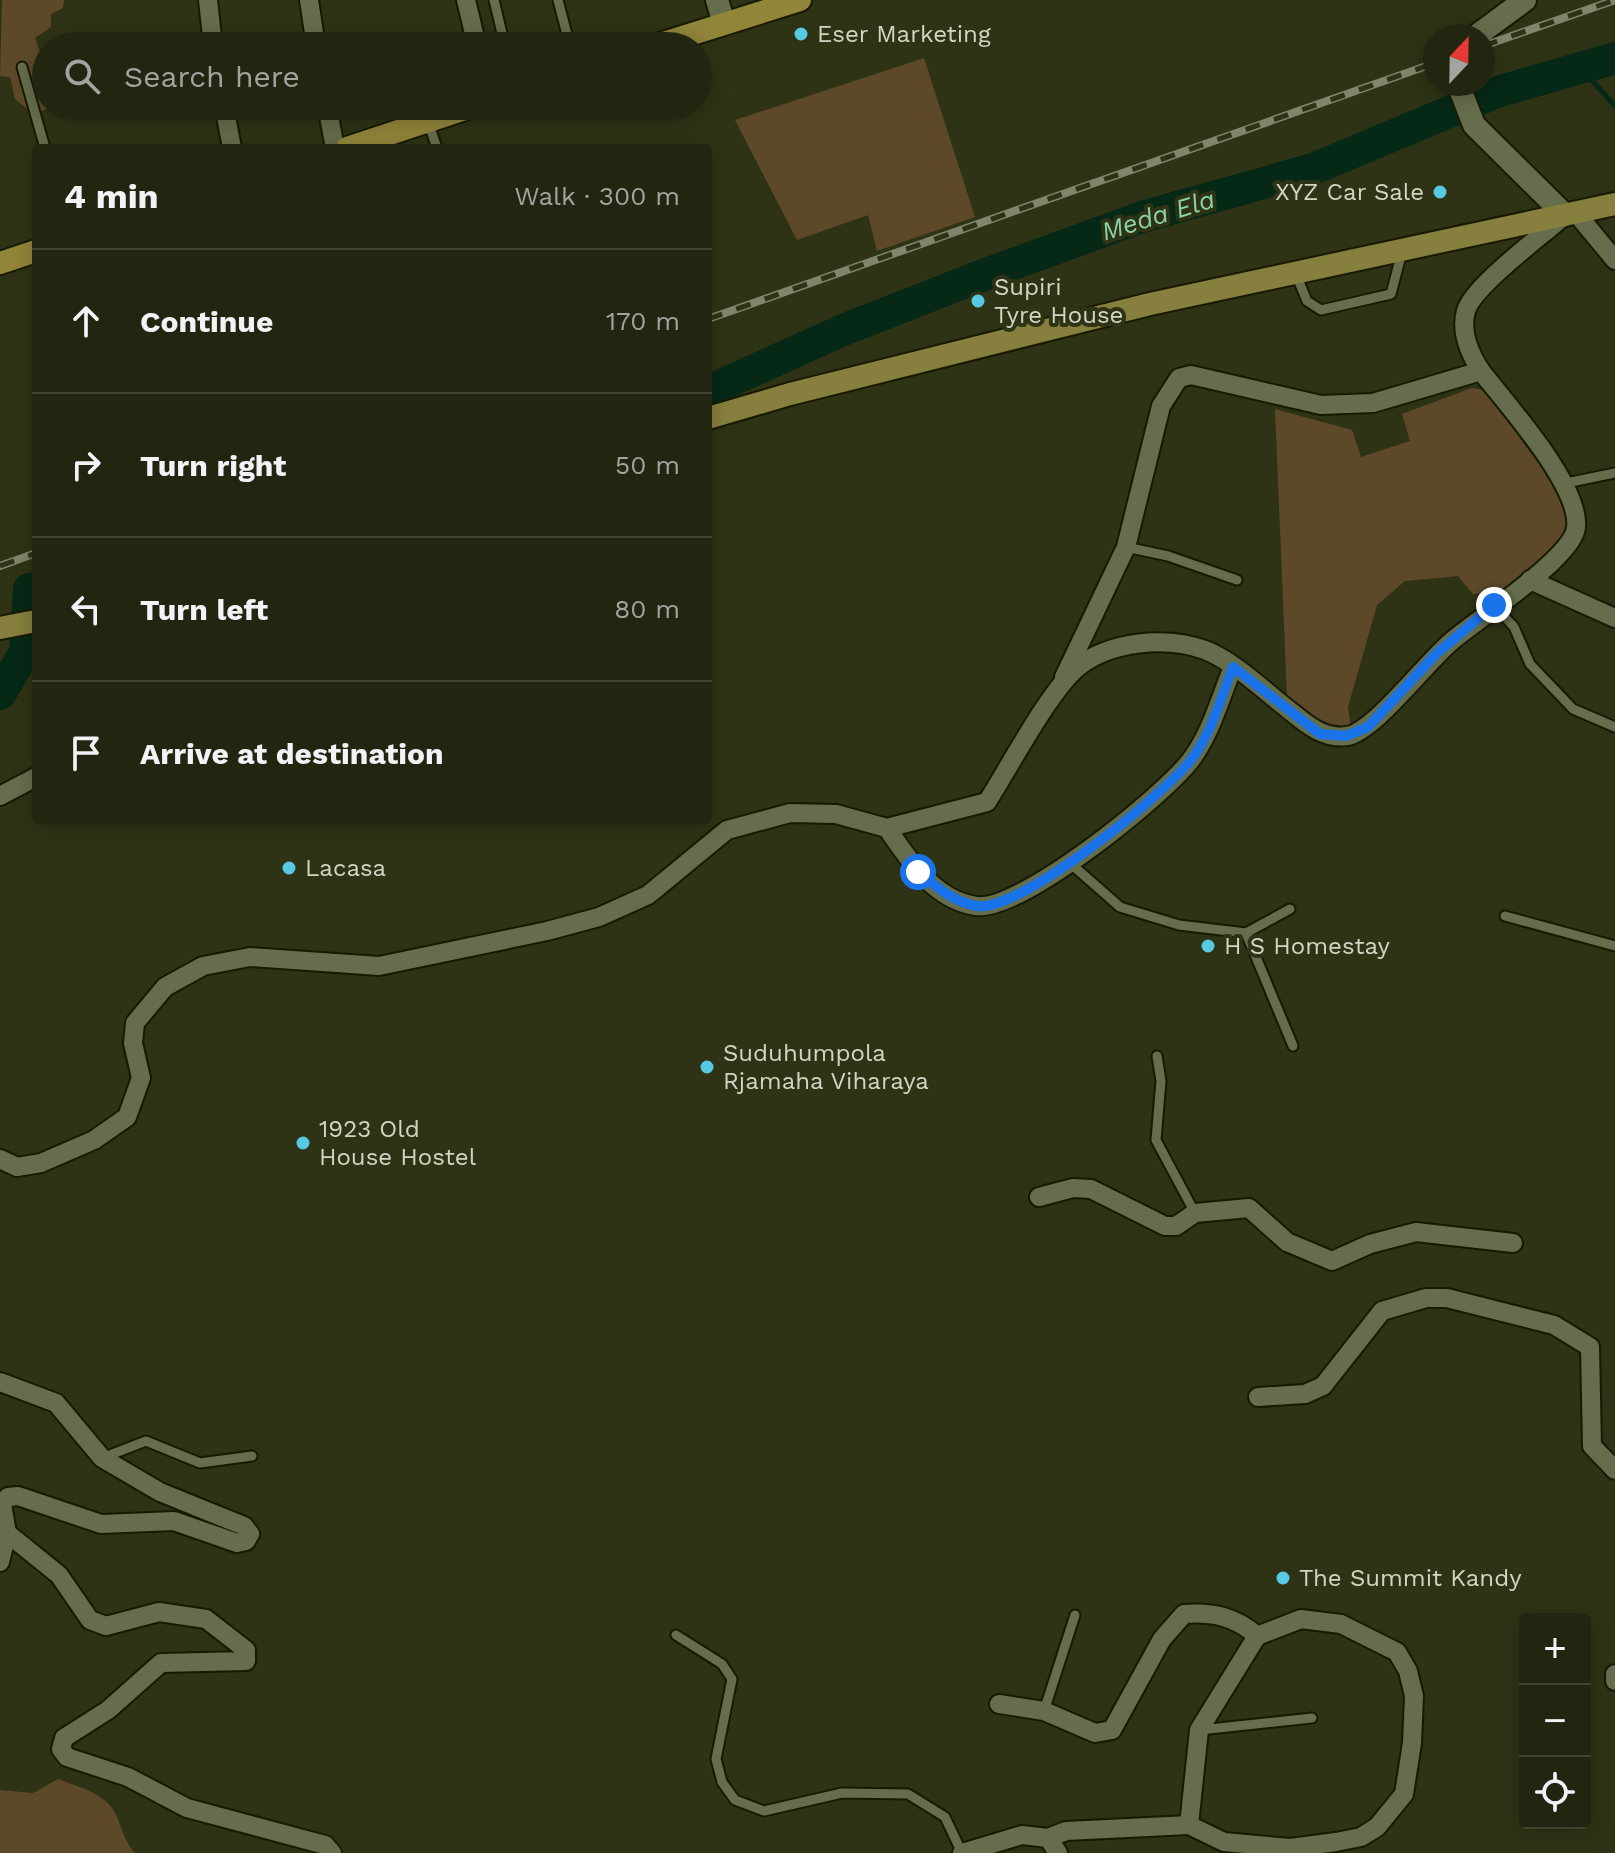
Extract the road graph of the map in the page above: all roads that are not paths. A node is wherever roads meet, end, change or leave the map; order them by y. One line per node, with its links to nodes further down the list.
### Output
1 (208, 0): 11 (street)
2 (309, 0): 12 (street)
3 (466, 0): 13 (street)
4 (494, 0): 14 (lane)
5 (558, 0): 15 (lane)
6 (717, 0): 9 (street)
7 (800, 0): 9 (highway)
8 (1525, 0): 10 (street)
9 (724, 23): 16 (highway)
10 (1492, 24)
11 (211, 32)
12 (314, 32)
13 (474, 32)
14 (502, 32)
15 (566, 32)
16 (697, 32)
17 (22, 67): 19 (lane)
18 (1462, 96): 31 (street)
19 (32, 102)
20 (37, 120): 25 (lane)
21 (227, 120): 26 (street)
22 (330, 120): 27 (street)
23 (434, 120): 24 (highway)
24 (428, 122): 28 (highway); 29 (lane)
25 (44, 144)
26 (231, 144)
27 (334, 144)
28 (359, 144)
29 (436, 144)
30 (1615, 204): 31 (main road)
31 (1571, 214): 32 (main road); 34 (street); 37 (street)
32 (1402, 249): 36 (main road); 36 (lane)
33 (32, 252): 35 (highway)
34 (1615, 260)
35 (0, 263)
36 (1295, 272): 38 (main road)
37 (1481, 371): 40 (street); 41 (street)
38 (712, 417)
39 (1615, 473): 40 (lane)
40 (1566, 483): 43 (street)
41 (1126, 547): 42 (lane); 47 (street)
42 (1237, 580)
43 (1530, 580): 44 (street); 45 (street)
44 (1494, 605): 46 (street); 48 (lane)
45 (1615, 618)
46 (1233, 667): 47 (street); 52 (street)
47 (1056, 693): 51 (street)
48 (1615, 727)
49 (32, 779): 50 (street)
50 (0, 796)
51 (887, 828): 52 (street); 59 (street)
52 (1070, 863): 55 (lane)
53 (1290, 909): 55 (lane)
54 (1505, 916): 56 (lane)
55 (1246, 933): 57 (lane)
56 (1615, 946)
57 (1293, 1046)
58 (1157, 1056): 61 (lane)
59 (0, 1159)
60 (1039, 1197): 61 (street)
61 (1195, 1213): 62 (street)
62 (1513, 1243)
63 (0, 1382): 66 (street)
64 (1258, 1397): 67 (street)
65 (252, 1456): 66 (lane)
66 (102, 1458): 68 (street)
67 (1615, 1470)
68 (4, 1493): 69 (street)
69 (7, 1533): 70 (street); 82 (street)
70 (0, 1562)
71 (1075, 1615): 77 (lane)
72 (676, 1635): 83 (lane)
73 (1257, 1636): 77 (street); 79 (street); 80 (street)
74 (1615, 1674): 75 (street)
75 (1615, 1681)
76 (999, 1704): 77 (street)
77 (1044, 1711)
78 (1312, 1718): 79 (lane)
79 (1199, 1730): 80 (street)
80 (1189, 1825): 81 (street)
81 (1053, 1845): 83 (street)
82 (332, 1853)
83 (962, 1853)

